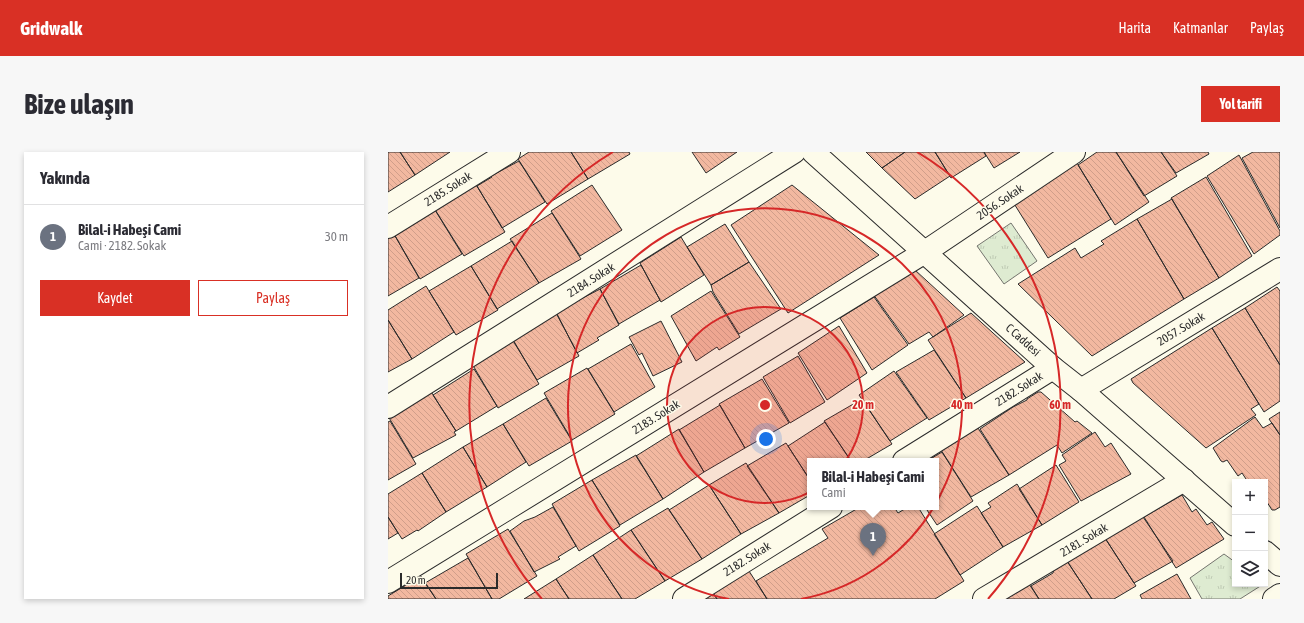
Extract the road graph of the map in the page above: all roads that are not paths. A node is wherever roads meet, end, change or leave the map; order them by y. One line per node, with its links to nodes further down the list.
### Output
1 (509, 152): 5 (street, 2185. Sokak)
2 (794, 152): 10 (street, 2184. Sokak)
3 (813, 152): 6 (street, C Caddesi)
4 (1074, 152): 6 (street, 2056. Sokak)
5 (388, 227)
6 (925, 252): 8 (street, C Caddesi); 15 (street, 2183. Sokak)
7 (1280, 269): 9 (street, 2057. Sokak)
8 (1053, 368): 9 (street, C Caddesi); 11 (street, 2182. Sokak)
9 (1081, 390): 12 (street, C Caddesi)
10 (388, 408)
11 (909, 458)
12 (1184, 480): 14 (street, C Caddesi); 18 (street, 2181. Sokak)
13 (826, 510): 17 (street, 2182. Sokak)
14 (1232, 522)
15 (388, 582)
16 (1280, 595): 19 (street)
17 (684, 599)
18 (984, 599)
19 (1274, 599)

